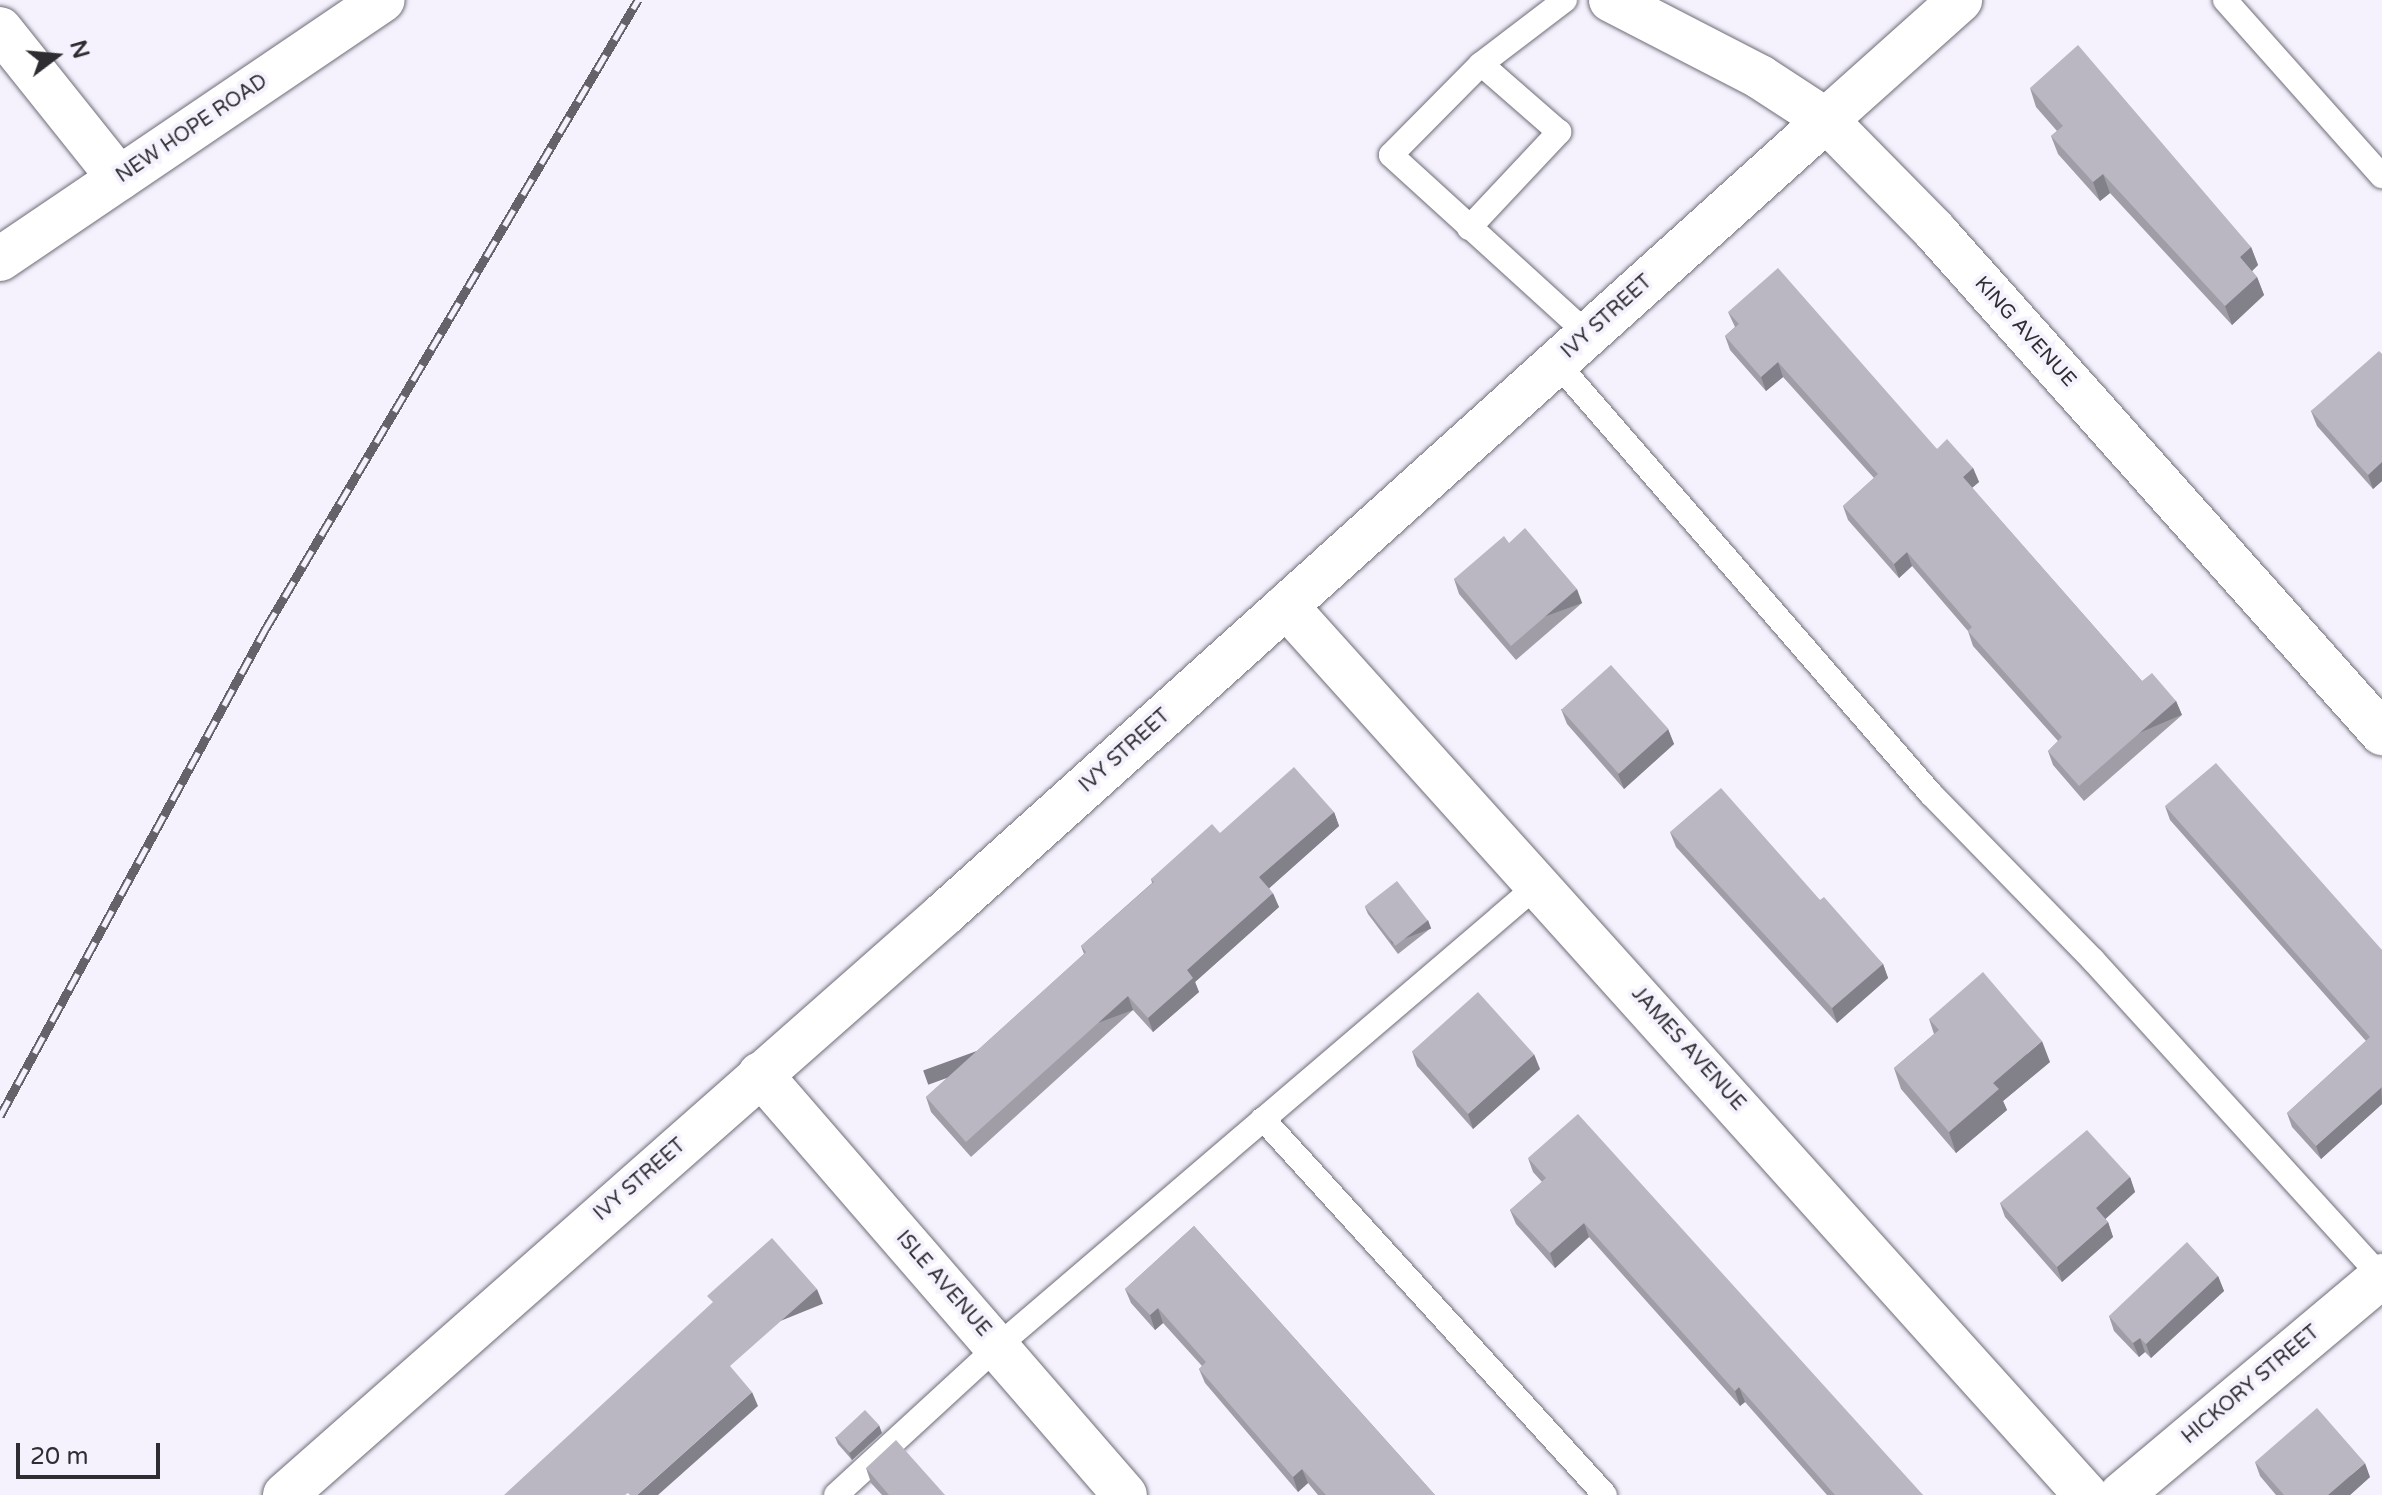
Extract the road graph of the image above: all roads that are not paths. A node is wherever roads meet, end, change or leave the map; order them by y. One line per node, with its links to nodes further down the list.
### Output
1 (383, 0): 10 (street, NEW HOPE ROAD)
2 (1565, 0): 7 (lane)
3 (1611, 0): 8 (street, KING AVENUE)
4 (1960, 0): 8 (street, IVY STREET)
5 (2225, 0): 9 (lane)
6 (0, 29): 10 (street)
7 (1481, 64): 11 (lane); 11 (lane)
8 (1826, 120): 13 (street, IVY STREET); 16 (street, KING AVENUE)
9 (2382, 176)
10 (119, 178): 12 (street, NEW HOPE ROAD)
11 (1469, 228): 13 (lane)
12 (0, 259)
13 (1588, 334): 14 (street, IVY STREET)
14 (1556, 362): 15 (street, IVY STREET); 20 (lane)
15 (1286, 606): 17 (street, JAMES AVENUE); 18 (street, IVY STREET)
16 (2382, 733)
17 (1539, 884): 19 (lane); 26 (street, JAMES AVENUE)
18 (760, 1074): 21 (street, ISLE AVENUE); 22 (street, IVY STREET)
19 (1263, 1119): 21 (lane); 25 (lane)
20 (2382, 1277): 27 (street, HICKORY STREET)
21 (998, 1346): 23 (lane); 24 (street, ISLE AVENUE)
22 (285, 1495)
23 (836, 1495)
24 (1125, 1495)
25 (1605, 1495)
26 (2086, 1495)
27 (2121, 1495)

